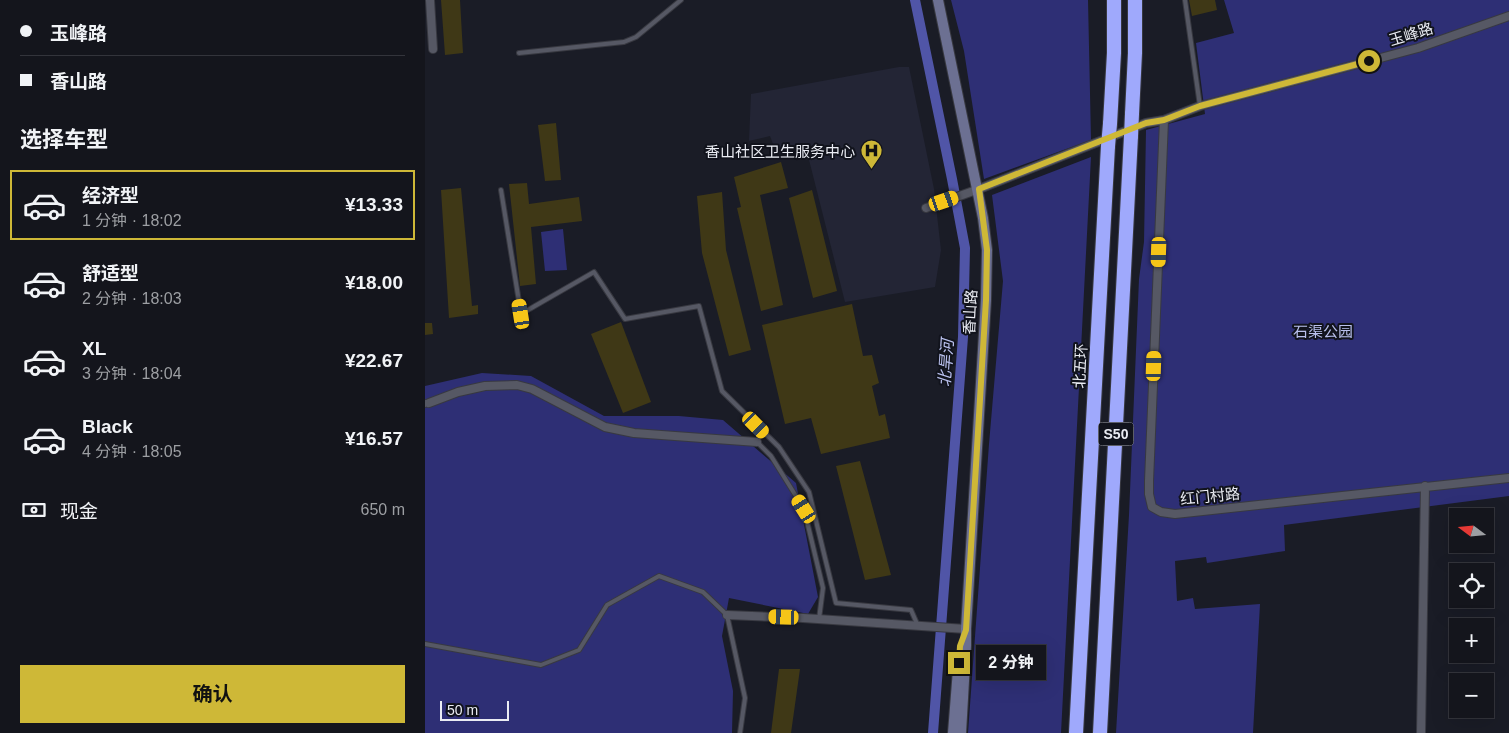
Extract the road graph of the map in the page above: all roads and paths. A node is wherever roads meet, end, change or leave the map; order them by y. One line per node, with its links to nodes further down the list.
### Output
1 (430, 0): 8 (street)
2 (681, 0): 10 (lane)
3 (938, 0): 13 (street, 香山路)
4 (1114, 0): 28 (highway, 北五环 / S50, bridge)
5 (1135, 0): 29 (highway, S50, bridge)
6 (1185, 0): 11 (lane)
7 (1509, 16): 11 (street, 玉峰路)
8 (429, 38): 9 (street)
9 (433, 49)
10 (519, 53)
11 (1200, 106): 12 (street, 玉峰路)
12 (1164, 120): 13 (street, 玉峰路); 19 (street, 红门村路)
13 (979, 189): 15 (street, 玉峰路); 23 (street, 香山路)
14 (501, 190): 22 (lane)
15 (926, 208)
16 (426, 403): 17 (street)
17 (757, 442): 21 (lane)
18 (1509, 478): 19 (street, 红门村路)
19 (1425, 486): 30 (street)
20 (727, 615): 21 (street); 24 (lane); 25 (lane)
21 (819, 619): 22 (street)
22 (918, 626): 23 (street)
23 (966, 630): 26 (street, 香山路); 27 (street, 香山路)
24 (425, 644)
25 (740, 733)
26 (953, 733)
27 (961, 733)
28 (1076, 733)
29 (1100, 733)
30 (1421, 733)

